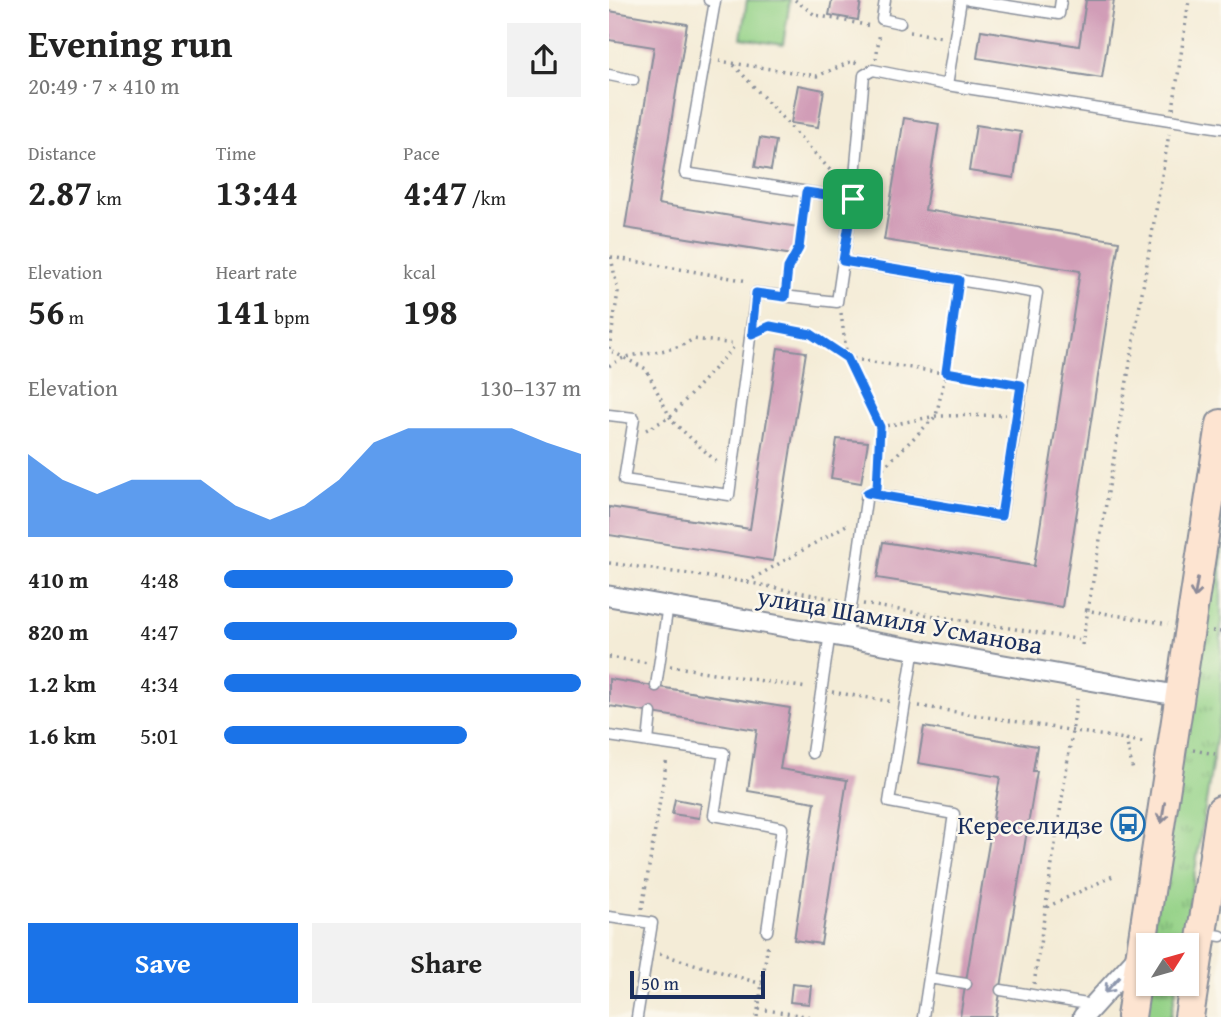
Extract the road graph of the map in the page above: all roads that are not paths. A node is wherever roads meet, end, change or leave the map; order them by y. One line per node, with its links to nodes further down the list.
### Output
1 (709, 0): 11 (lane)
2 (885, 0): 6 (lane)
3 (961, 0): 9 (lane)
4 (969, 0): 5 (lane)
5 (1061, 0)
6 (900, 23)
7 (609, 75): 8 (lane)
8 (633, 79)
9 (947, 85): 10 (lane); 11 (lane)
10 (1221, 128)
11 (853, 197): 12 (lane)
12 (843, 261): 13 (lane); 17 (lane)
13 (609, 415)
14 (1221, 424): 20 (main road, one-way to 20)
15 (609, 596): 16 (street, улица Шамиля Усманова)
16 (668, 605): 17 (street, улица Шамиля Усманова); 19 (lane)
17 (839, 635): 18 (street, улица Шамиля Усманова); 24 (lane)
18 (914, 648): 20 (street, улица Шамиля Усманова); 31 (lane)
19 (656, 686)
20 (1181, 696): 28 (main road, one-way to 28)
21 (652, 713): 23 (lane)
22 (609, 736): 23 (lane)
23 (648, 742): 27 (lane)
24 (812, 753)
25 (1221, 810): 29 (main road)
26 (609, 917): 36 (lane)
27 (767, 931)
28 (1145, 933)
29 (1212, 934): 39 (main road)
30 (1136, 959): 35 (street, one-way to 35)
31 (929, 978): 32 (lane); 37 (lane)
32 (965, 984)
33 (1136, 987): 38 (main road)
34 (1001, 990): 35 (lane)
35 (1089, 1011)
36 (637, 1017)
37 (923, 1017)
38 (1131, 1017)
39 (1189, 1017)

